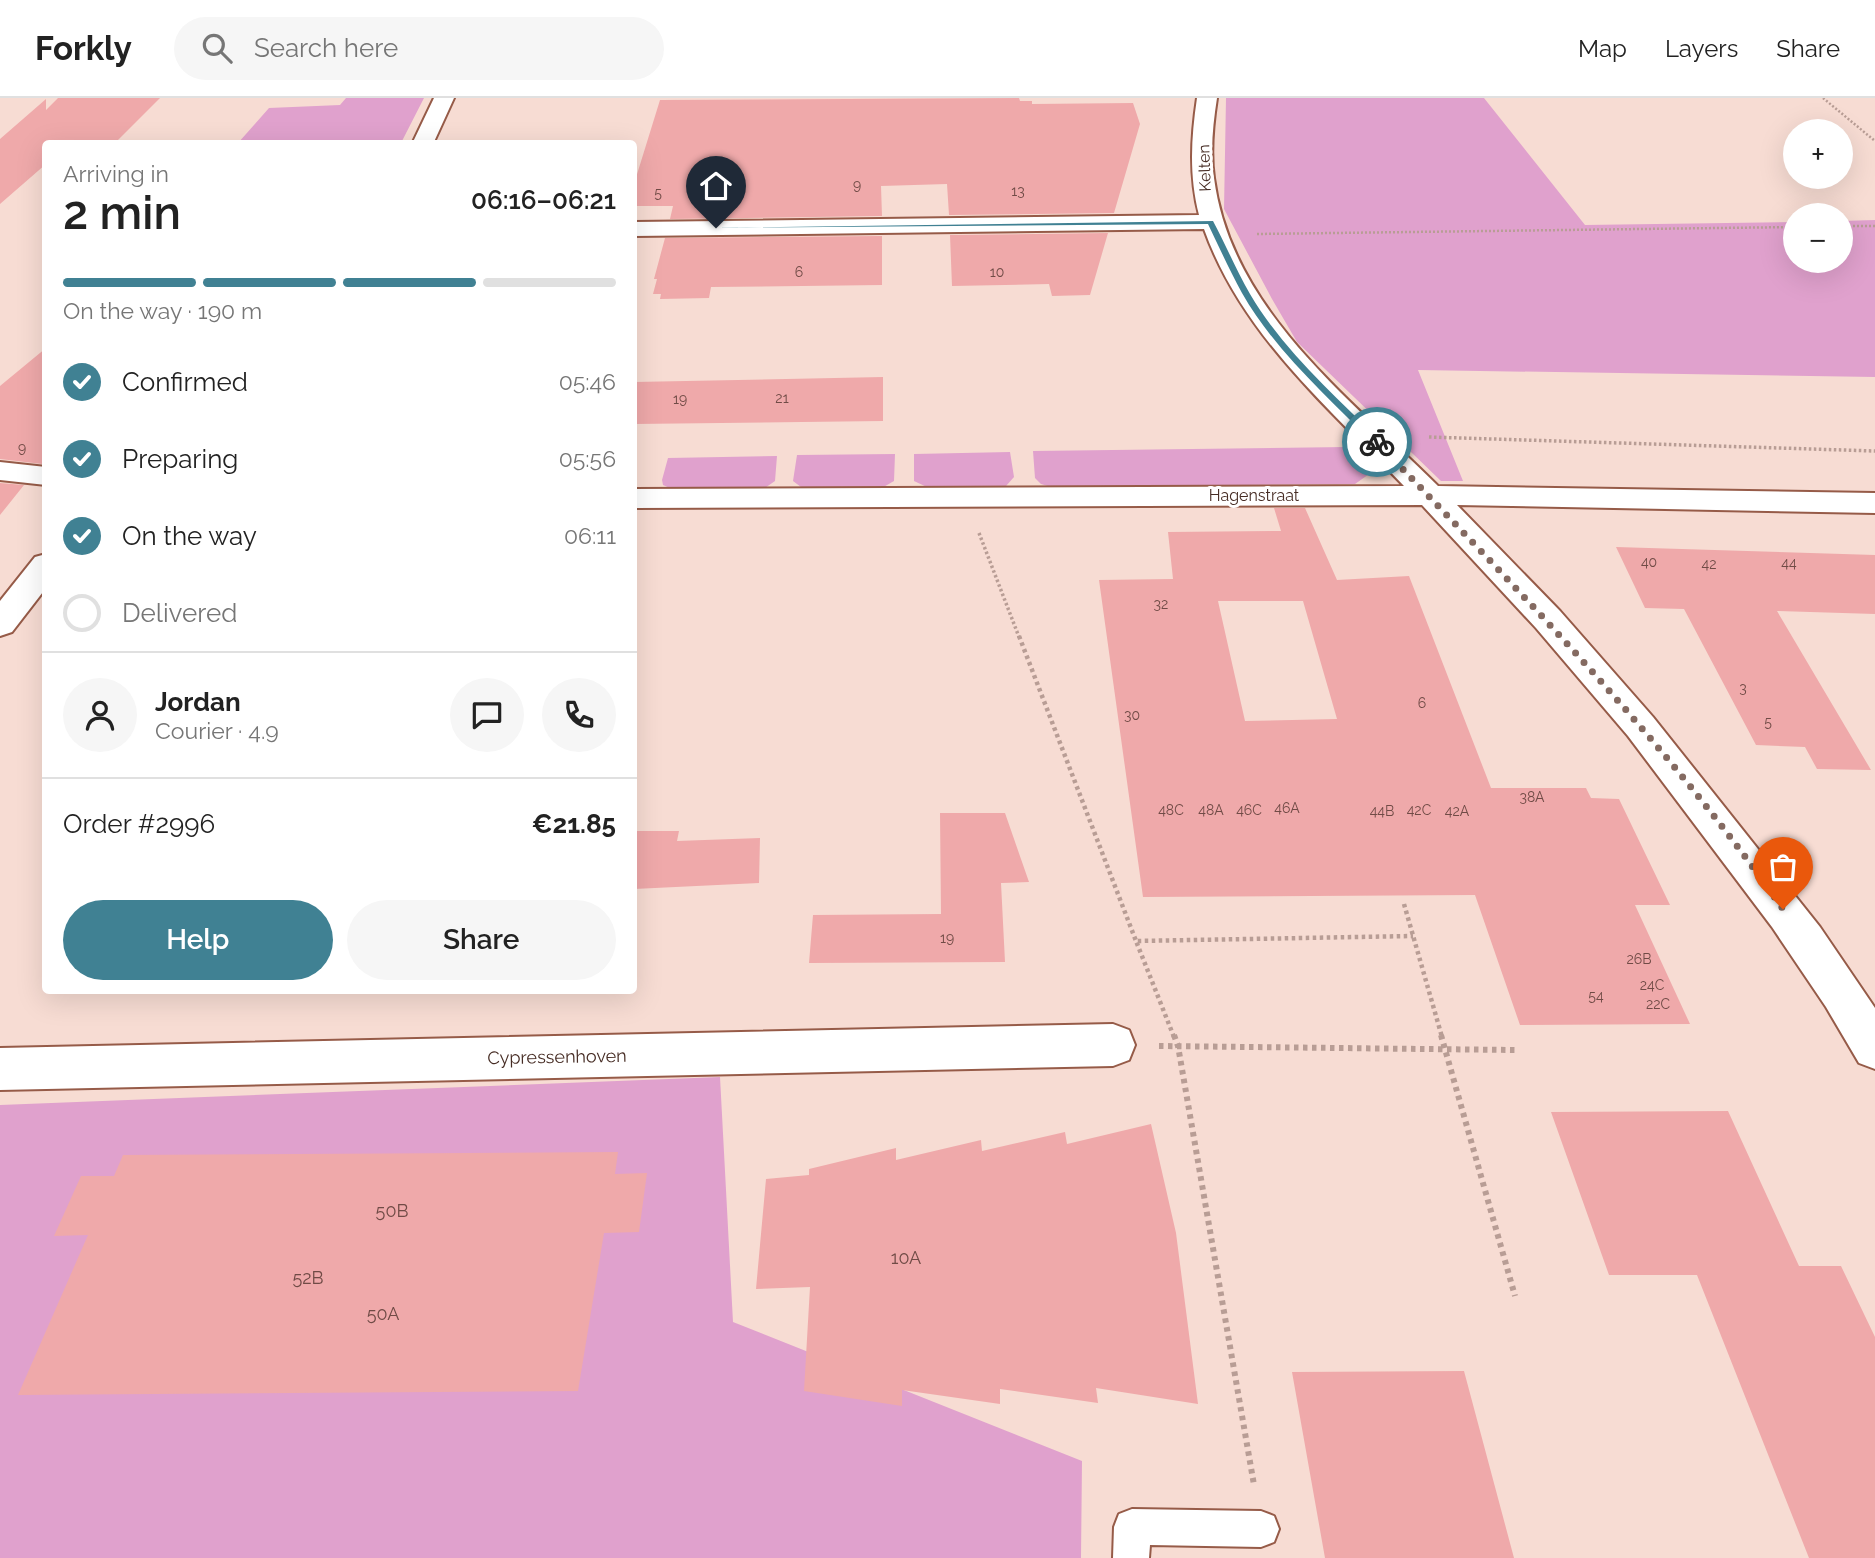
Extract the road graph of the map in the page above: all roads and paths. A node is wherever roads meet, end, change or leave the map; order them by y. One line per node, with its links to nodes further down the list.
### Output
1 (444, 98): 4 (street)
2 (1207, 98): 9 (street, Kelten)
3 (1823, 98): 5 (path)
4 (424, 140)
5 (1875, 141)
6 (1853, 226): 7 (path)
7 (1875, 226)
8 (1783, 227): 9 (path)
9 (1213, 228): 10 (street); 15 (street, Kelten)
10 (637, 229)
11 (1419, 437): 12 (path)
12 (1875, 452)
13 (0, 471): 14 (street)
14 (42, 476)
15 (1428, 495): 16 (street, Hagenstraat); 18 (street, Hagenstraat); 24 (street, Kelten)
16 (964, 496): 17 (street, Hagenstraat); 23 (path)
17 (637, 499)
18 (1875, 503)
19 (42, 570): 20 (street)
20 (0, 624)
21 (1404, 904): 22 (path)
22 (1413, 936): 23 (path); 27 (path)
23 (1136, 940): 26 (path)
24 (1869, 1028)
25 (1113, 1045): 26 (path); 29 (street, Cypressenhoven)
26 (1178, 1046): 27 (path); 31 (path)
27 (1445, 1049): 28 (path); 30 (path)
28 (1515, 1051)
29 (0, 1069)
30 (1515, 1296)
31 (1261, 1529): 32 (lane)
32 (1131, 1558)

